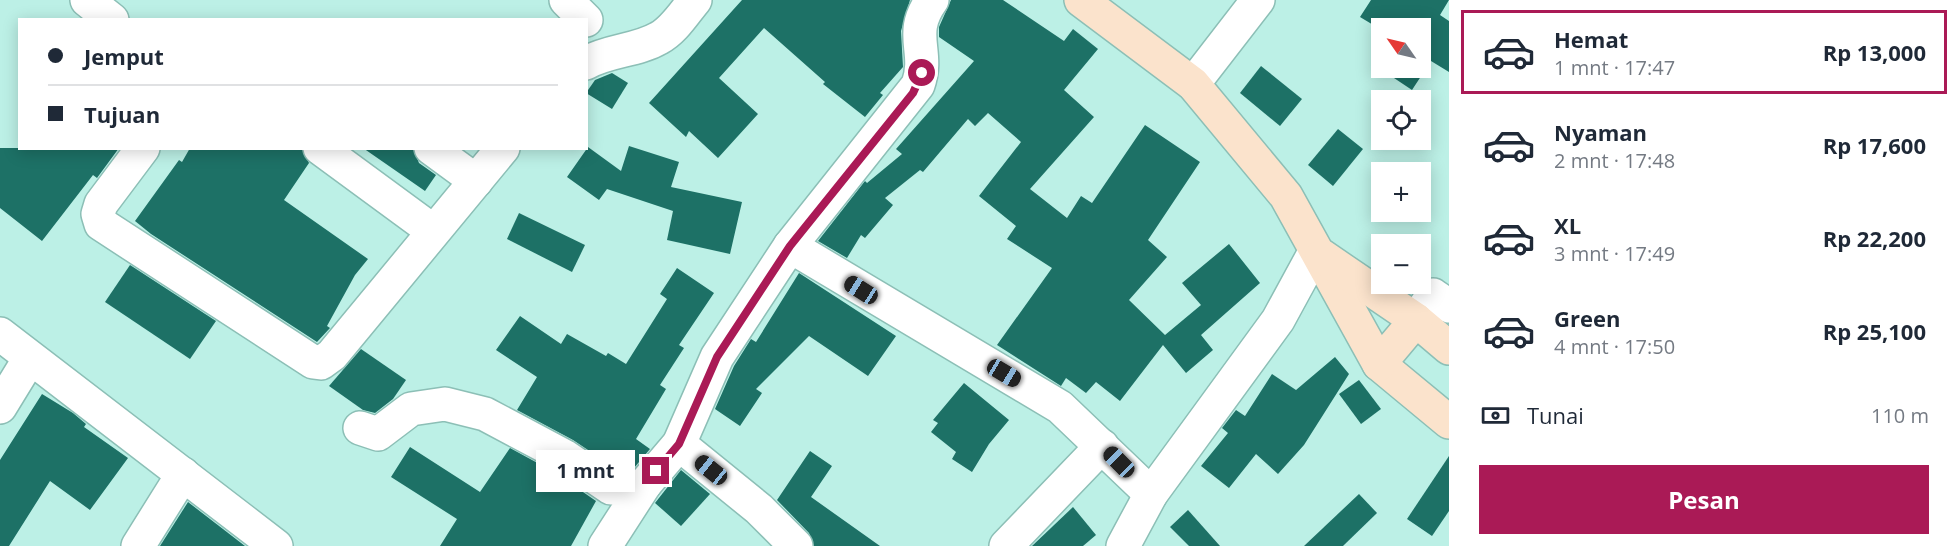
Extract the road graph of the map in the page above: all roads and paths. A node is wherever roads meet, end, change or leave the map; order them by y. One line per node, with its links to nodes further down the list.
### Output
1 (87, 0): 6 (street)
2 (695, 0): 7 (street)
3 (932, 0): 15 (street)
4 (1081, 0): 8 (street)
5 (1258, 0): 8 (street)
6 (110, 18)
7 (588, 62)
8 (1193, 84): 16 (street)
9 (142, 150): 14 (street)
10 (323, 150): 14 (street)
11 (434, 150): 13 (street)
12 (501, 150): 13 (street)
13 (476, 182): 14 (street)
14 (433, 231)
15 (790, 246): 26 (street); 27 (street)
16 (1315, 252): 18 (street); 22 (street); 30 (street)
17 (1449, 306): 18 (street)
18 (1416, 320): 20 (street); 22 (street)
19 (0, 334): 21 (street)
20 (1449, 348)
21 (30, 358): 23 (street); 28 (street)
22 (1378, 364): 24 (street)
23 (0, 407)
24 (1449, 422)
25 (360, 428): 29 (street)
26 (679, 444): 29 (street); 34 (street)
27 (1102, 446): 30 (street); 35 (street)
28 (183, 474): 31 (street); 32 (street)
29 (645, 484): 33 (street)
30 (1151, 494): 36 (street)
31 (269, 544)
32 (138, 546)
33 (605, 546)
34 (796, 546)
35 (1006, 546)
36 (1123, 546)

